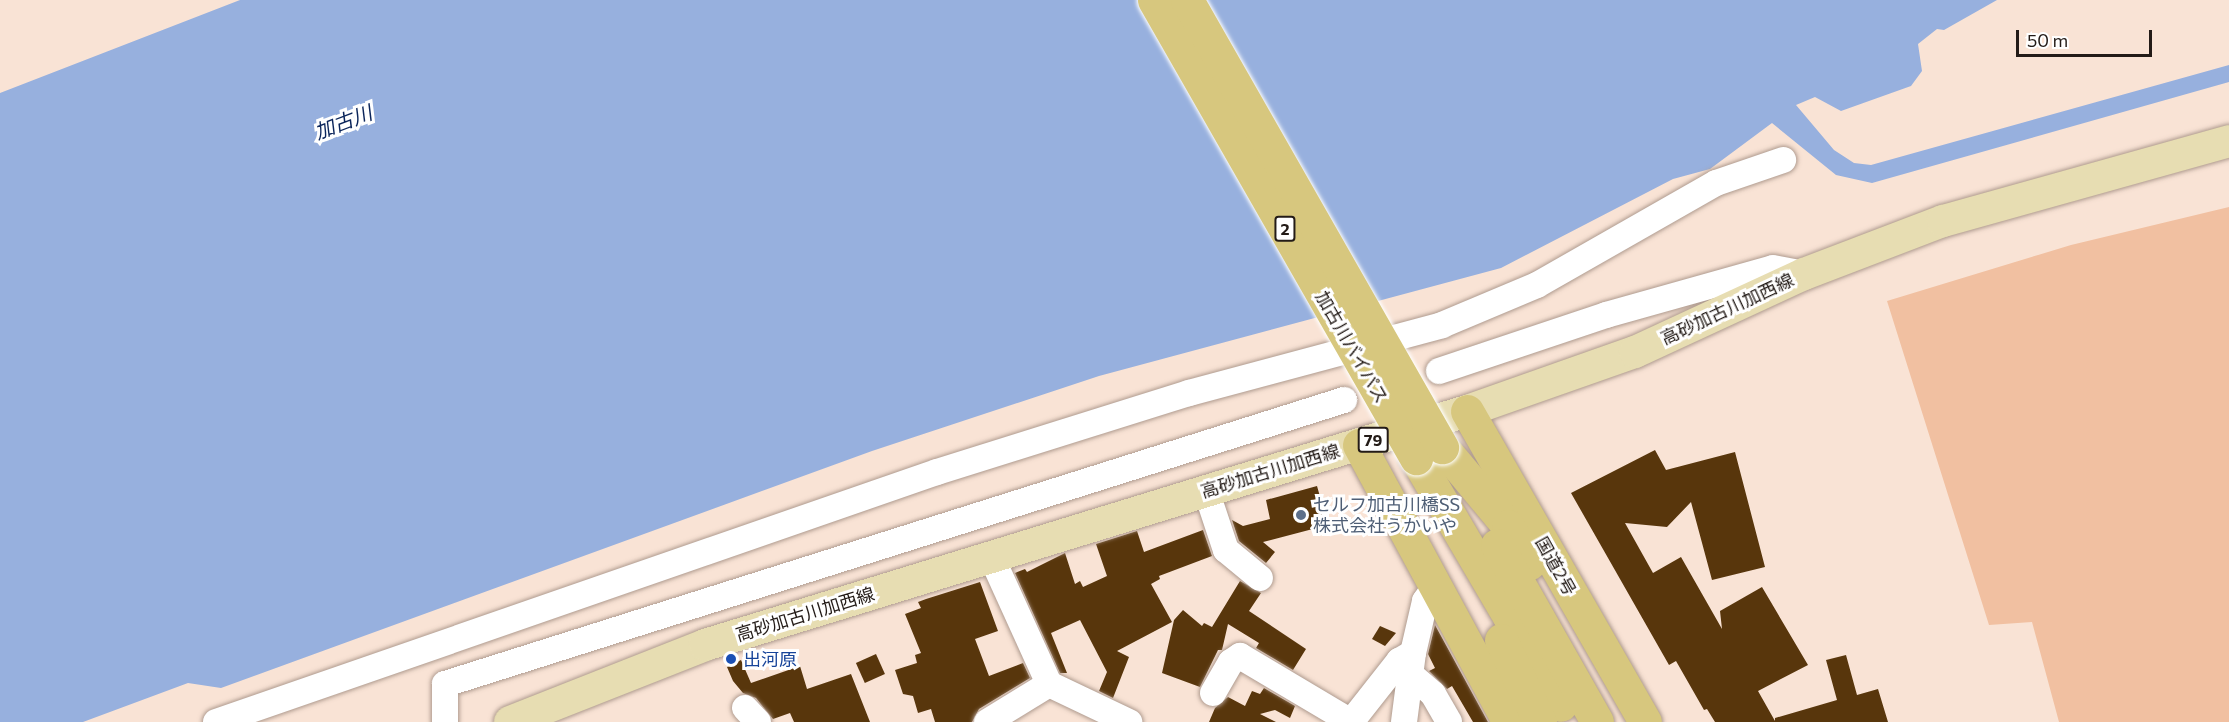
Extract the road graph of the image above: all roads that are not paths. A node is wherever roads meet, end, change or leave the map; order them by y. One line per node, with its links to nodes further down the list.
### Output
1 (1154, 0): 10 (highway, 加古川バイパス / 2, bridge)
2 (1187, 0): 10 (highway, 加古川バイパス / 2, bridge)
3 (2229, 141): 5 (main road, 高砂加古川加西線 / 79)
4 (1783, 160): 18 (street)
5 (1804, 274): 6 (street); 8 (main road, 高砂加古川加西線 / 79)
6 (1439, 371)
7 (1344, 400): 19 (street)
8 (1467, 411): 9 (main road, 高砂加古川加西線 / 79); 31 (highway, 国道2号)
9 (1359, 445): 11 (main road, 高砂加古川加西線 / 79); 14 (highway)
10 (1429, 453): 27 (highway); 28 (highway, 加古川バイパス / 2); 29 (highway, 加古川バイパス / 2); 30 (highway)
11 (1206, 490): 12 (main road, 高砂加古川加西線 / 79); 13 (street)
12 (991, 556): 16 (street); 20 (main road, 高砂加古川加西線 / 79)
13 (1260, 578)
14 (1437, 584): 15 (street); 26 (highway)
15 (1412, 663): 23 (street); 24 (street); 25 (street)
16 (1049, 684): 21 (street); 22 (street)
17 (1213, 693): 23 (street)
18 (216, 722)
19 (444, 722)
20 (510, 722)
21 (987, 722)
22 (1129, 722)
23 (1351, 722)
24 (1404, 722)
25 (1449, 722)
26 (1509, 722)
27 (1540, 722)
28 (1572, 722)
29 (1597, 722)
30 (1621, 722)
31 (1645, 722)

